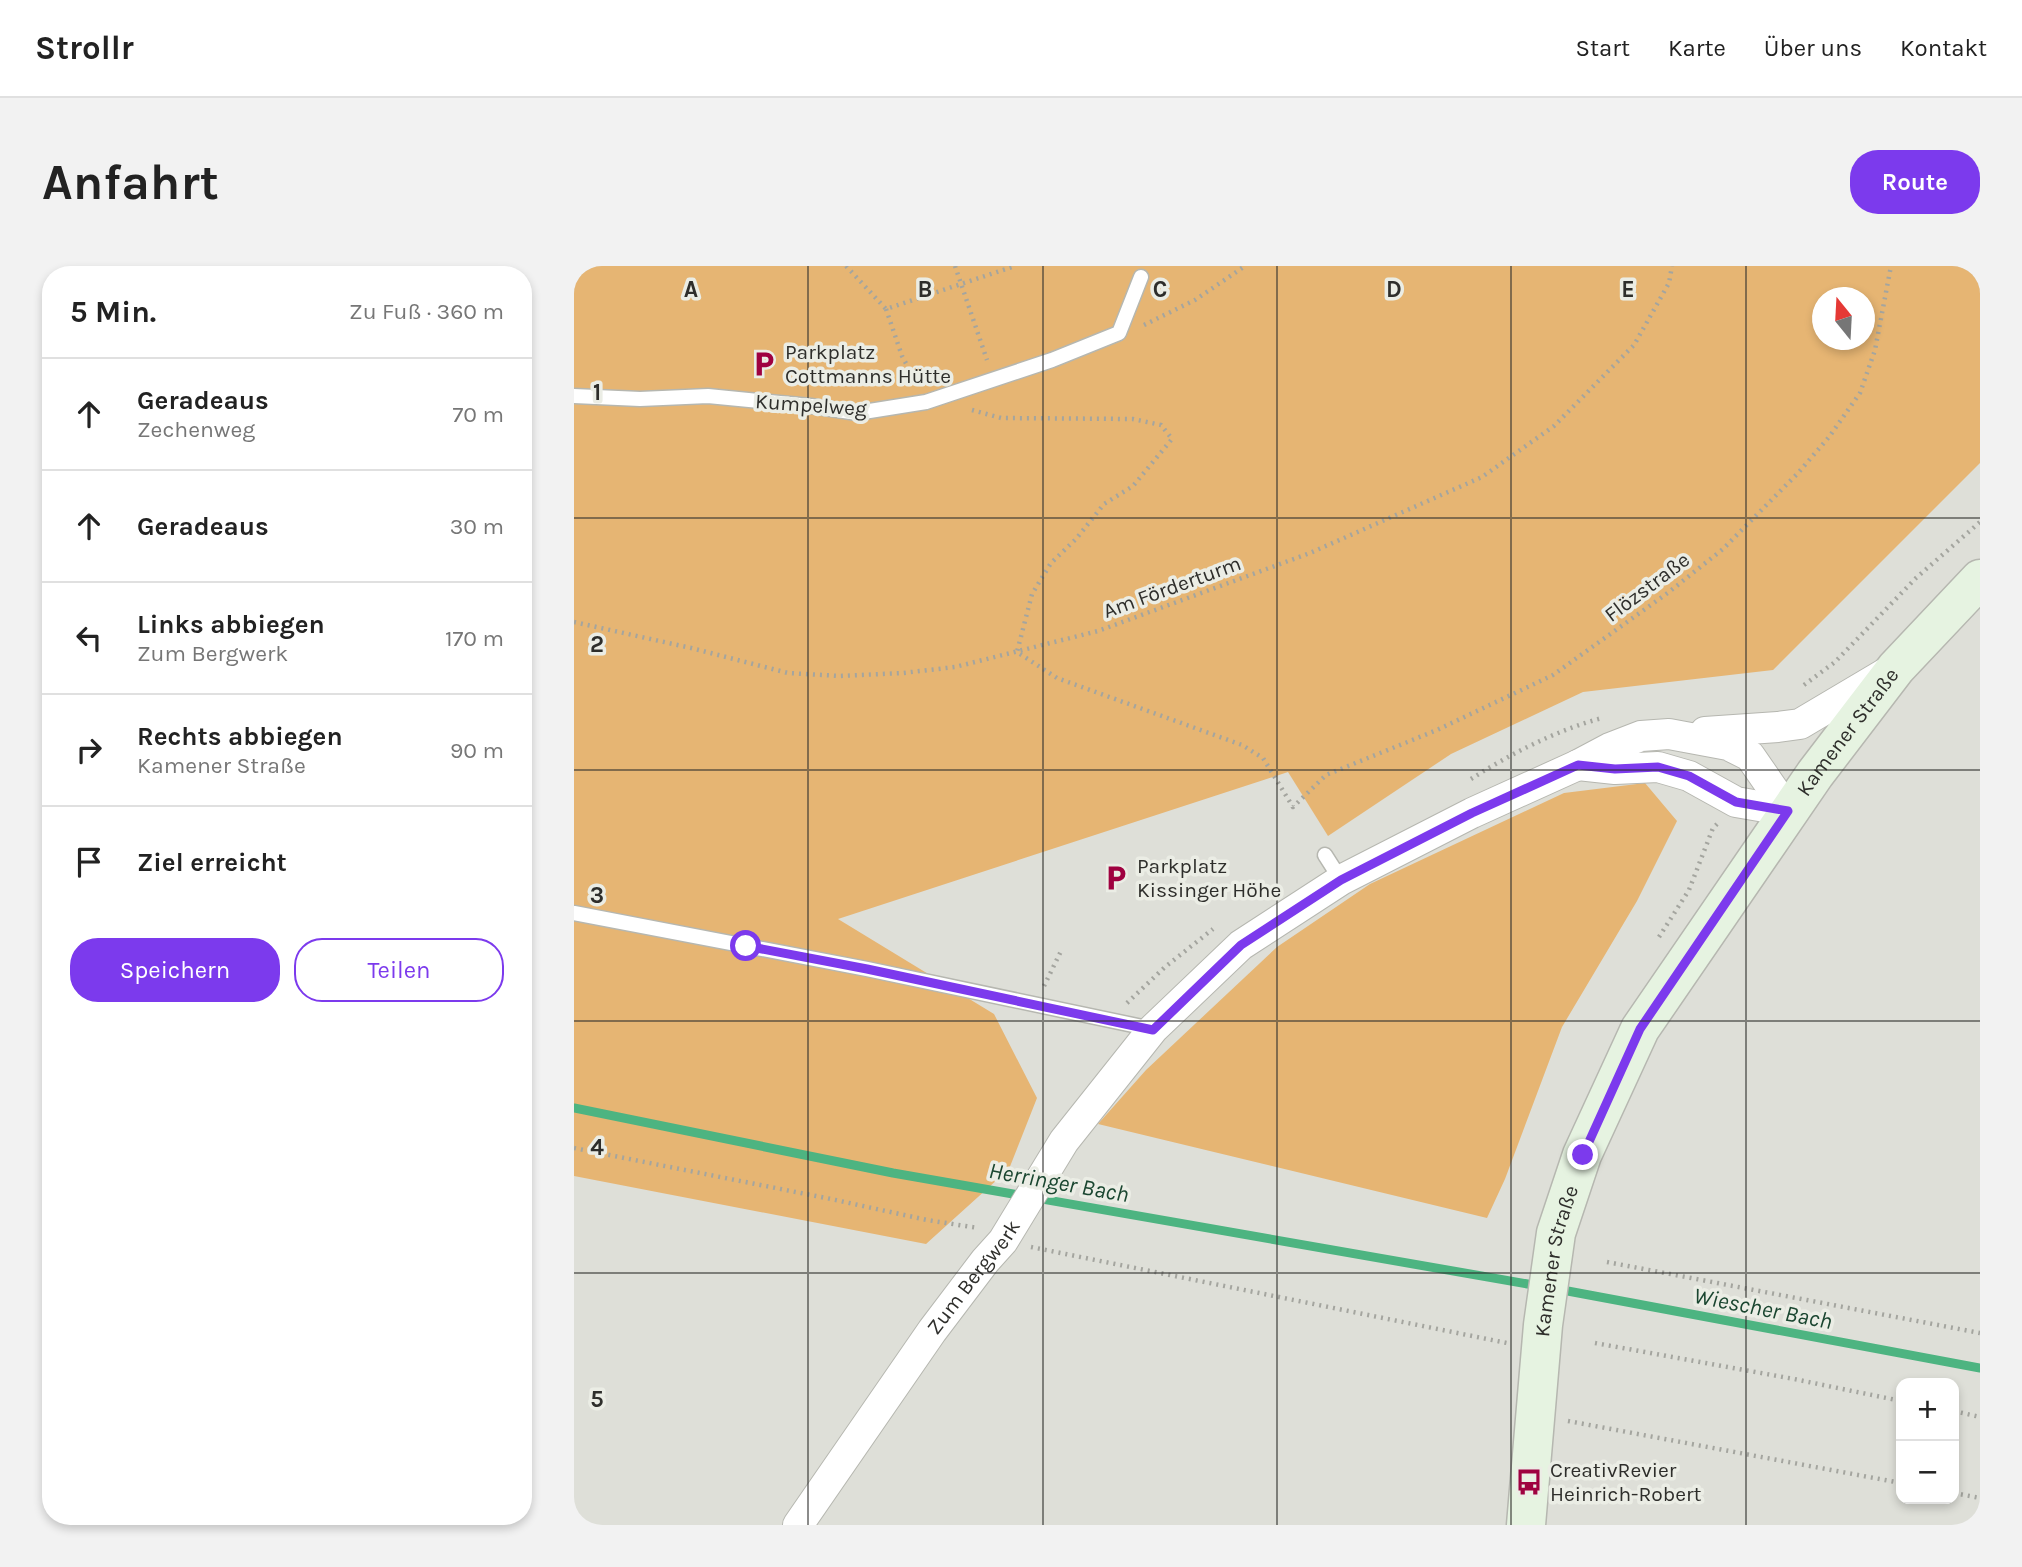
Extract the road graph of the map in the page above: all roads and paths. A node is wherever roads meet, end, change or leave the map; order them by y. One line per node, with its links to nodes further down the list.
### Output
1 (846, 266): 9 (path)
2 (955, 266): 8 (path)
3 (1015, 266): 8 (path)
4 (1245, 266): 10 (path)
5 (1672, 266): 18 (path, Am Förderturm)
6 (1891, 266): 18 (path, Flözstraße)
7 (1141, 277): 10 (lane)
8 (962, 284): 9 (path); 11 (path)
9 (886, 309): 14 (path)
10 (1119, 333): 11 (lane, Kumpelweg)
11 (994, 381): 12 (lane, Kumpelweg)
12 (952, 392): 14 (lane, Kumpelweg); 18 (path)
13 (574, 396): 14 (lane, Kumpelweg)
14 (926, 402)
15 (1980, 522): 20 (path)
16 (1980, 579): 19 (main road, Kamener Straße)
17 (574, 622): 18 (path, Am Förderturm)
18 (1017, 652)
19 (1896, 668): 21 (street, Zum Bergwerk); 23 (main road, Kamener Straße)
20 (1802, 686)
21 (1670, 734): 22 (street, Zum Bergwerk); 23 (street, Zum Bergwerk)
22 (1578, 765): 23 (street); 25 (street, Zum Bergwerk)
23 (1788, 811): 38 (main road, Kamener Straße)
24 (1325, 855): 25 (lane)
25 (1341, 880): 29 (street, Zum Bergwerk)
26 (574, 913): 28 (lane)
27 (1062, 949): 28 (path)
28 (1035, 1004): 29 (lane)
29 (1153, 1030): 31 (street, Zum Bergwerk)
30 (574, 1148): 31 (path)
31 (1005, 1237): 34 (path); 43 (street, Zum Bergwerk)
32 (1607, 1262): 33 (path)
33 (1980, 1333)
34 (1507, 1343)
35 (1595, 1343): 36 (path)
36 (1896, 1400)
37 (1959, 1413): 39 (path)
38 (1535, 1414): 40 (path); 44 (main road, Kamener Straße)
39 (1980, 1417)
40 (1896, 1482)
41 (1959, 1494): 42 (path)
42 (1980, 1498)
43 (798, 1525)
44 (1526, 1525)

